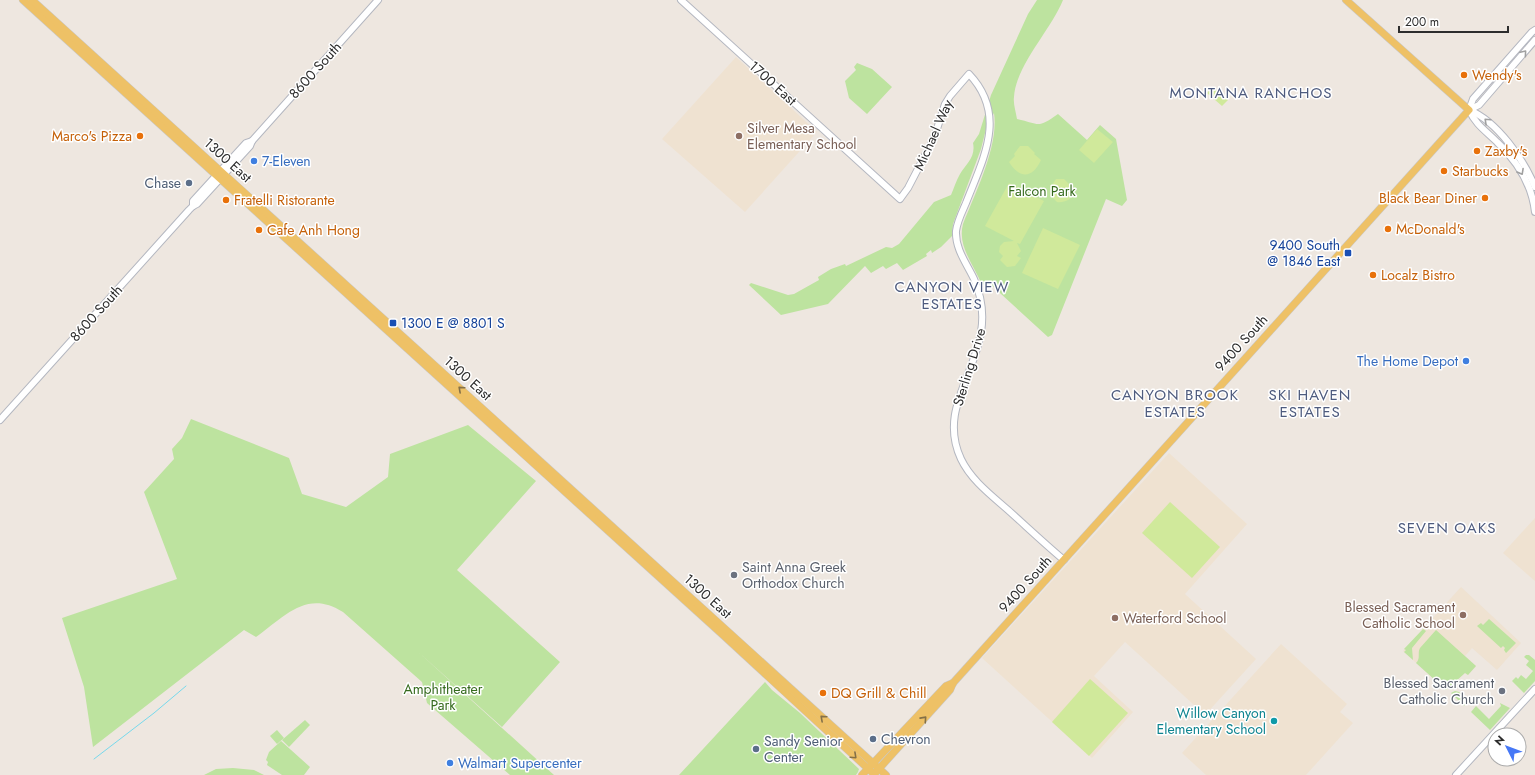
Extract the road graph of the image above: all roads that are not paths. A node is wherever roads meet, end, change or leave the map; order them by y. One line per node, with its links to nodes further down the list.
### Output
1 (23, 0): 10 (main road, 1300 East)
2 (32, 0): 10 (main road, 1300 East)
3 (378, 0): 11 (street, 8600 South)
4 (681, 0): 13 (street, 1700 East)
5 (1346, 0): 9 (main road)
6 (1535, 30): 9 (street, 9400 South)
7 (1535, 40): 9 (street, 9400 South, one-way to 7)
8 (969, 74): 13 (street, Michael Way); 16 (street, Sterling Drive)
9 (1469, 110): 12 (street, one-way to 9); 14 (street, one-way to 14); 16 (main road, 9400 South)
10 (165, 125): 11 (main road, 1300 East)
11 (221, 175): 15 (street, 8600 South); 19 (main road, 1300 East)
12 (1535, 187)
13 (900, 199)
14 (1535, 212)
15 (0, 420)
16 (1064, 560): 17 (main road, 9400 South)
17 (953, 683): 19 (main road, 9400 South); 20 (main road, 9400 South, one-way to 17)
18 (1535, 689): 24 (street)
19 (871, 766): 20 (main road, 1300 East); 21 (main road, 9400 South); 22 (main road, 1300 East)
20 (879, 769): 22 (main road, 9400 South); 23 (main road, 1300 East)
21 (862, 775)
22 (874, 775)
23 (886, 775)
24 (1456, 775)

